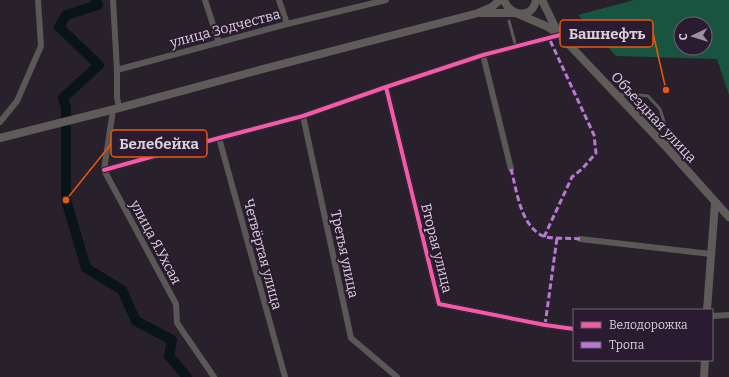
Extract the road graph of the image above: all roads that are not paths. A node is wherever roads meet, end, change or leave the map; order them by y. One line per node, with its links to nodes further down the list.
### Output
1 (38, 0): 24 (street)
2 (113, 0): 19 (street)
3 (205, 0): 16 (street)
4 (279, 0): 14 (street)
5 (352, 0): 10 (street)
6 (386, 0): 10 (street, улица Зодчества)
7 (500, 0): 11 (main road)
8 (504, 0): 12 (main road)
9 (541, 2): 12 (main road); 15 (main road)
10 (354, 8): 14 (street, улица Зодчества)
11 (478, 13): 12 (main road); 22 (main road)
12 (516, 13): 15 (main road)
13 (509, 21): 17 (lane)
14 (286, 24): 16 (street, улица Зодчества)
15 (560, 35): 17 (street); 21 (main road, Объездная улица)
16 (218, 43): 19 (street, улица Зодчества)
17 (516, 47): 18 (street)
18 (483, 55): 20 (street); 28 (street)
19 (117, 70): 22 (street)
20 (386, 86): 23 (street); 37 (street, Вторая улица)
21 (616, 95): 27 (main road, Объездная улица); 27 (lane)
22 (116, 109): 25 (main road); 29 (street)
23 (303, 116): 26 (street); 41 (street, Третья улица)
24 (0, 122)
25 (0, 136)
26 (219, 138): 29 (street); 40 (street, Четвёртая улица)
27 (668, 149): 30 (main road, Объездная улица)
28 (511, 168)
29 (104, 170): 39 (street, улица Я.Ухсая)
30 (715, 203): 31 (main road, Объездная улица); 33 (main road)
31 (729, 217)
32 (580, 239): 33 (street)
33 (711, 254): 34 (main road)
34 (707, 309)
35 (729, 315): 36 (street)
36 (713, 316)
37 (573, 329)
38 (705, 361): 42 (main road)
39 (214, 377)
40 (285, 377)
41 (397, 377)
42 (704, 377)

